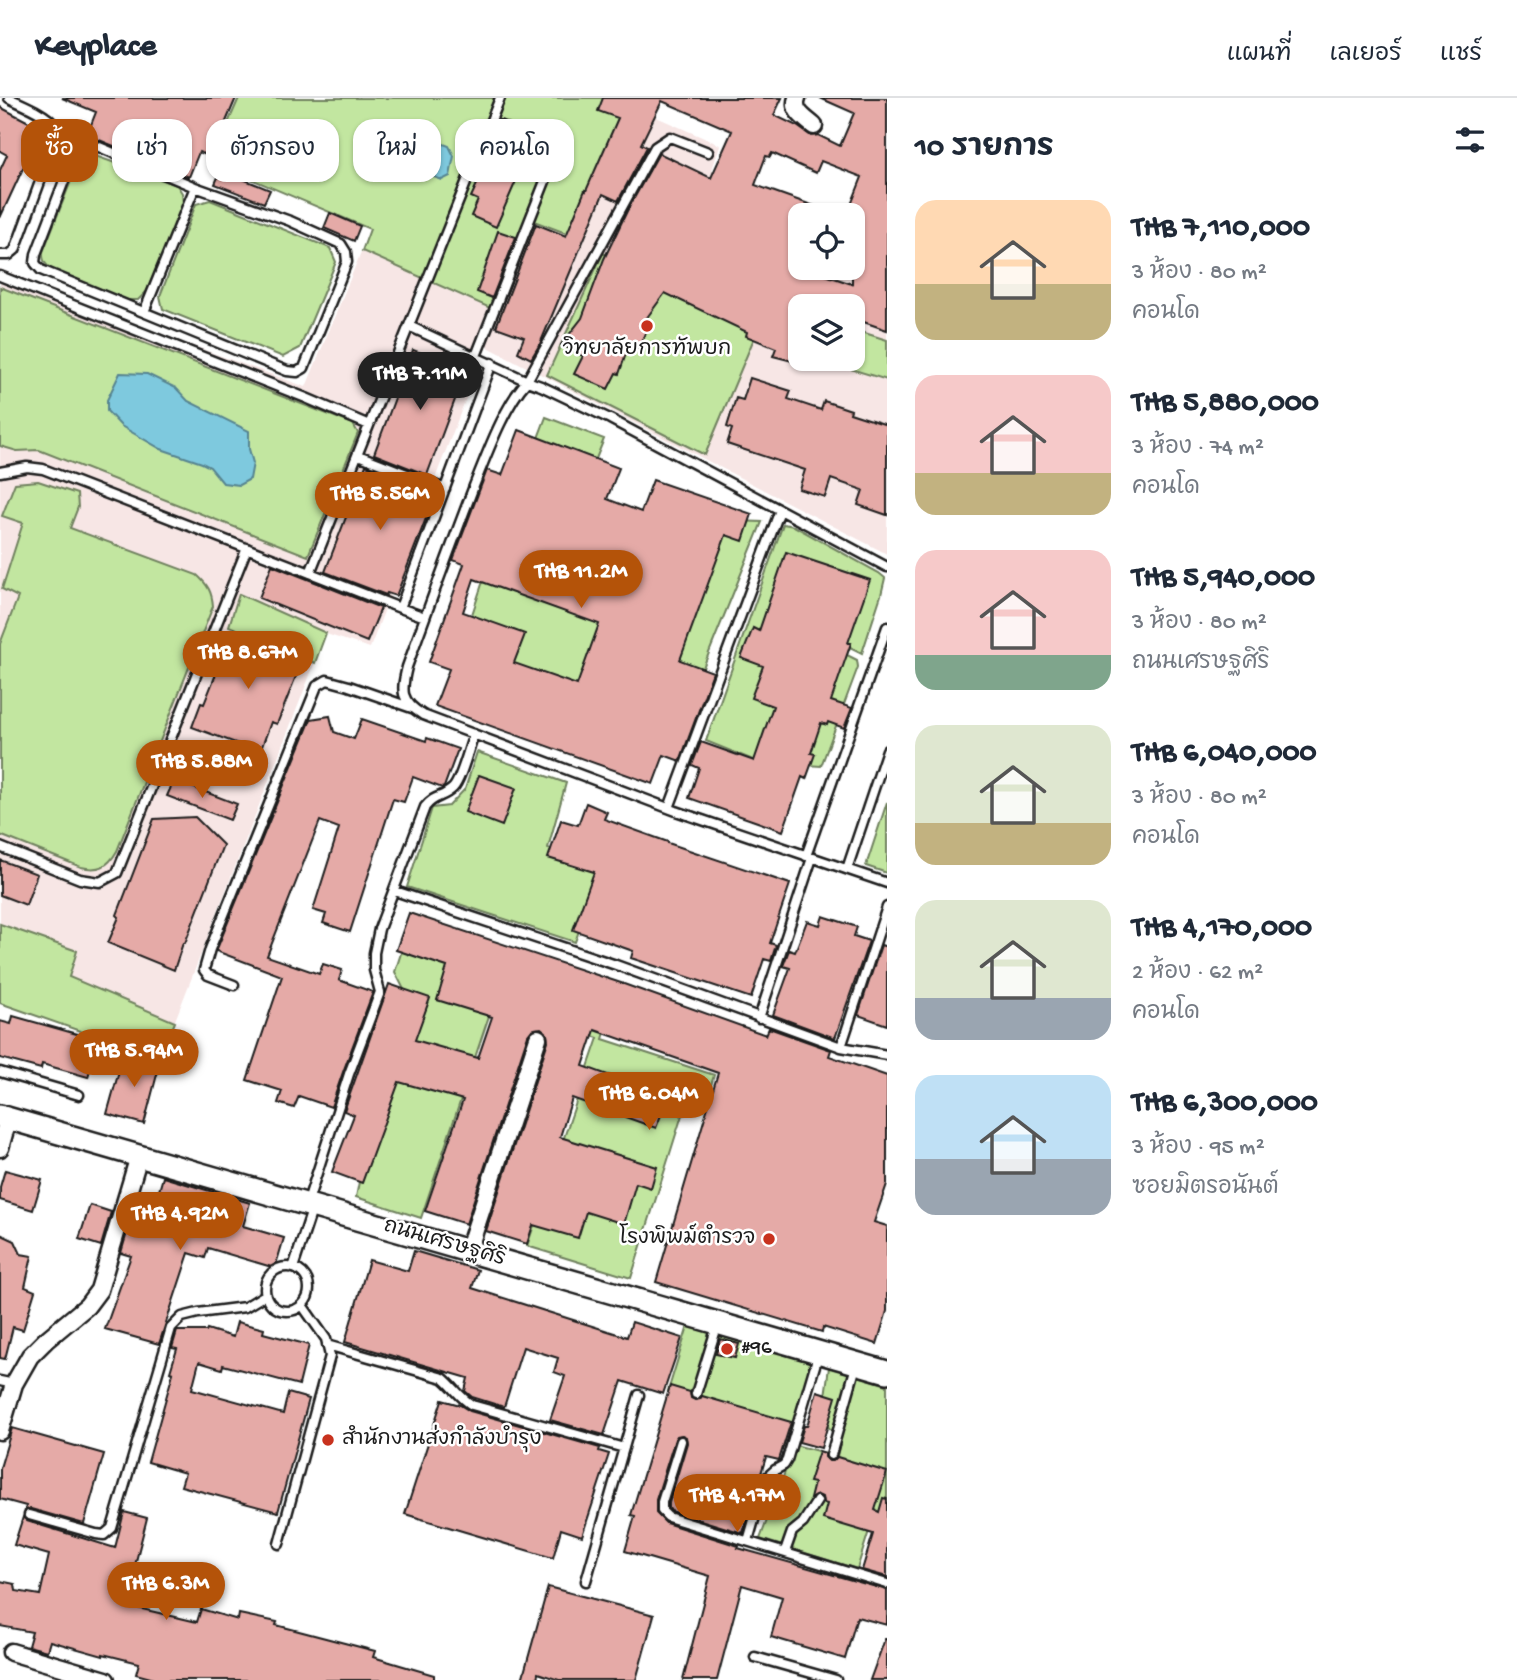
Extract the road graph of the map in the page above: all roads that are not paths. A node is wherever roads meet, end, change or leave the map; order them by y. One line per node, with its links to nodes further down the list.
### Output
1 (9, 98): 4 (lane)
2 (500, 98): 5 (lane)
3 (797, 98): 6 (street)
4 (48, 119)
5 (492, 119)
6 (814, 126)
7 (98, 147): 13 (lane)
8 (708, 152): 20 (lane)
9 (40, 182): 14 (lane)
10 (64, 182): 16 (lane)
11 (467, 182): 17 (lane)
12 (544, 182): 18 (lane)
13 (195, 187): 16 (lane); 16 (lane)
14 (0, 255)
15 (0, 276): 21 (lane)
16 (144, 312)
17 (409, 326): 18 (lane); 21 (lane)
18 (476, 356): 19 (lane)
19 (492, 363): 20 (lane); 24 (lane)
20 (527, 380): 25 (lane); 30 (lane)
21 (369, 425): 22 (lane)
22 (358, 455): 24 (lane); 28 (lane)
23 (0, 472): 26 (lane)
24 (445, 489): 29 (lane)
25 (780, 510): 27 (lane); 35 (lane)
26 (247, 548): 28 (lane); 36 (lane)
27 (887, 567)
28 (310, 573): 29 (lane)
29 (400, 608): 30 (lane)
30 (425, 617): 32 (lane)
31 (887, 626): 37 (lane)
32 (413, 708): 33 (lane); 42 (lane)
33 (474, 734): 35 (lane); 40 (lane)
34 (887, 750): 38 (lane)
35 (669, 808): 37 (lane)
36 (0, 847)
37 (809, 857): 38 (lane); 43 (lane)
38 (847, 869): 39 (lane)
39 (887, 883)
40 (395, 891): 43 (lane); 52 (lane)
41 (887, 907): 45 (lane)
42 (233, 985)
43 (759, 1018): 45 (lane)
44 (538, 1038): 53 (street)
45 (841, 1046): 46 (lane)
46 (887, 1055)
47 (0, 1072): 48 (lane)
48 (79, 1095)
49 (4, 1118): 50 (street); 51 (street, ถนนเศรษฐศิริ)
50 (0, 1148)
51 (139, 1156): 52 (street, ถนนเศรษฐศิริ); 62 (street)
52 (310, 1205): 53 (street, ถนนเศรษฐศิริ); 54 (lane)
53 (468, 1251): 57 (street, ถนนเศรษฐศิริ)
54 (293, 1268): 55 (lane); 56 (lane)
55 (265, 1295): 56 (lane); 70 (lane)
56 (302, 1305): 58 (lane)
57 (718, 1323): 59 (street, ถนนเศรษฐศิริ); 63 (lane)
58 (327, 1345): 67 (lane); 72 (lane)
59 (819, 1352): 60 (street, ถนนเศรษฐศิริ); 71 (lane)
60 (856, 1363): 61 (street, ถนนเศรษฐศิริ); 68 (lane)
61 (887, 1372)
62 (7, 1383): 65 (street)
63 (696, 1394)
64 (639, 1395): 67 (lane)
65 (0, 1430)
66 (681, 1441): 71 (lane)
67 (624, 1448): 74 (lane)
68 (831, 1455)
69 (817, 1501): 73 (lane)
70 (29, 1515)
71 (748, 1541): 73 (lane)
72 (279, 1544)
73 (785, 1552): 75 (lane)
74 (586, 1581)
75 (887, 1584)
76 (11, 1653): 78 (street)
77 (755, 1657): 79 (lane)
78 (106, 1680)
79 (836, 1680)

